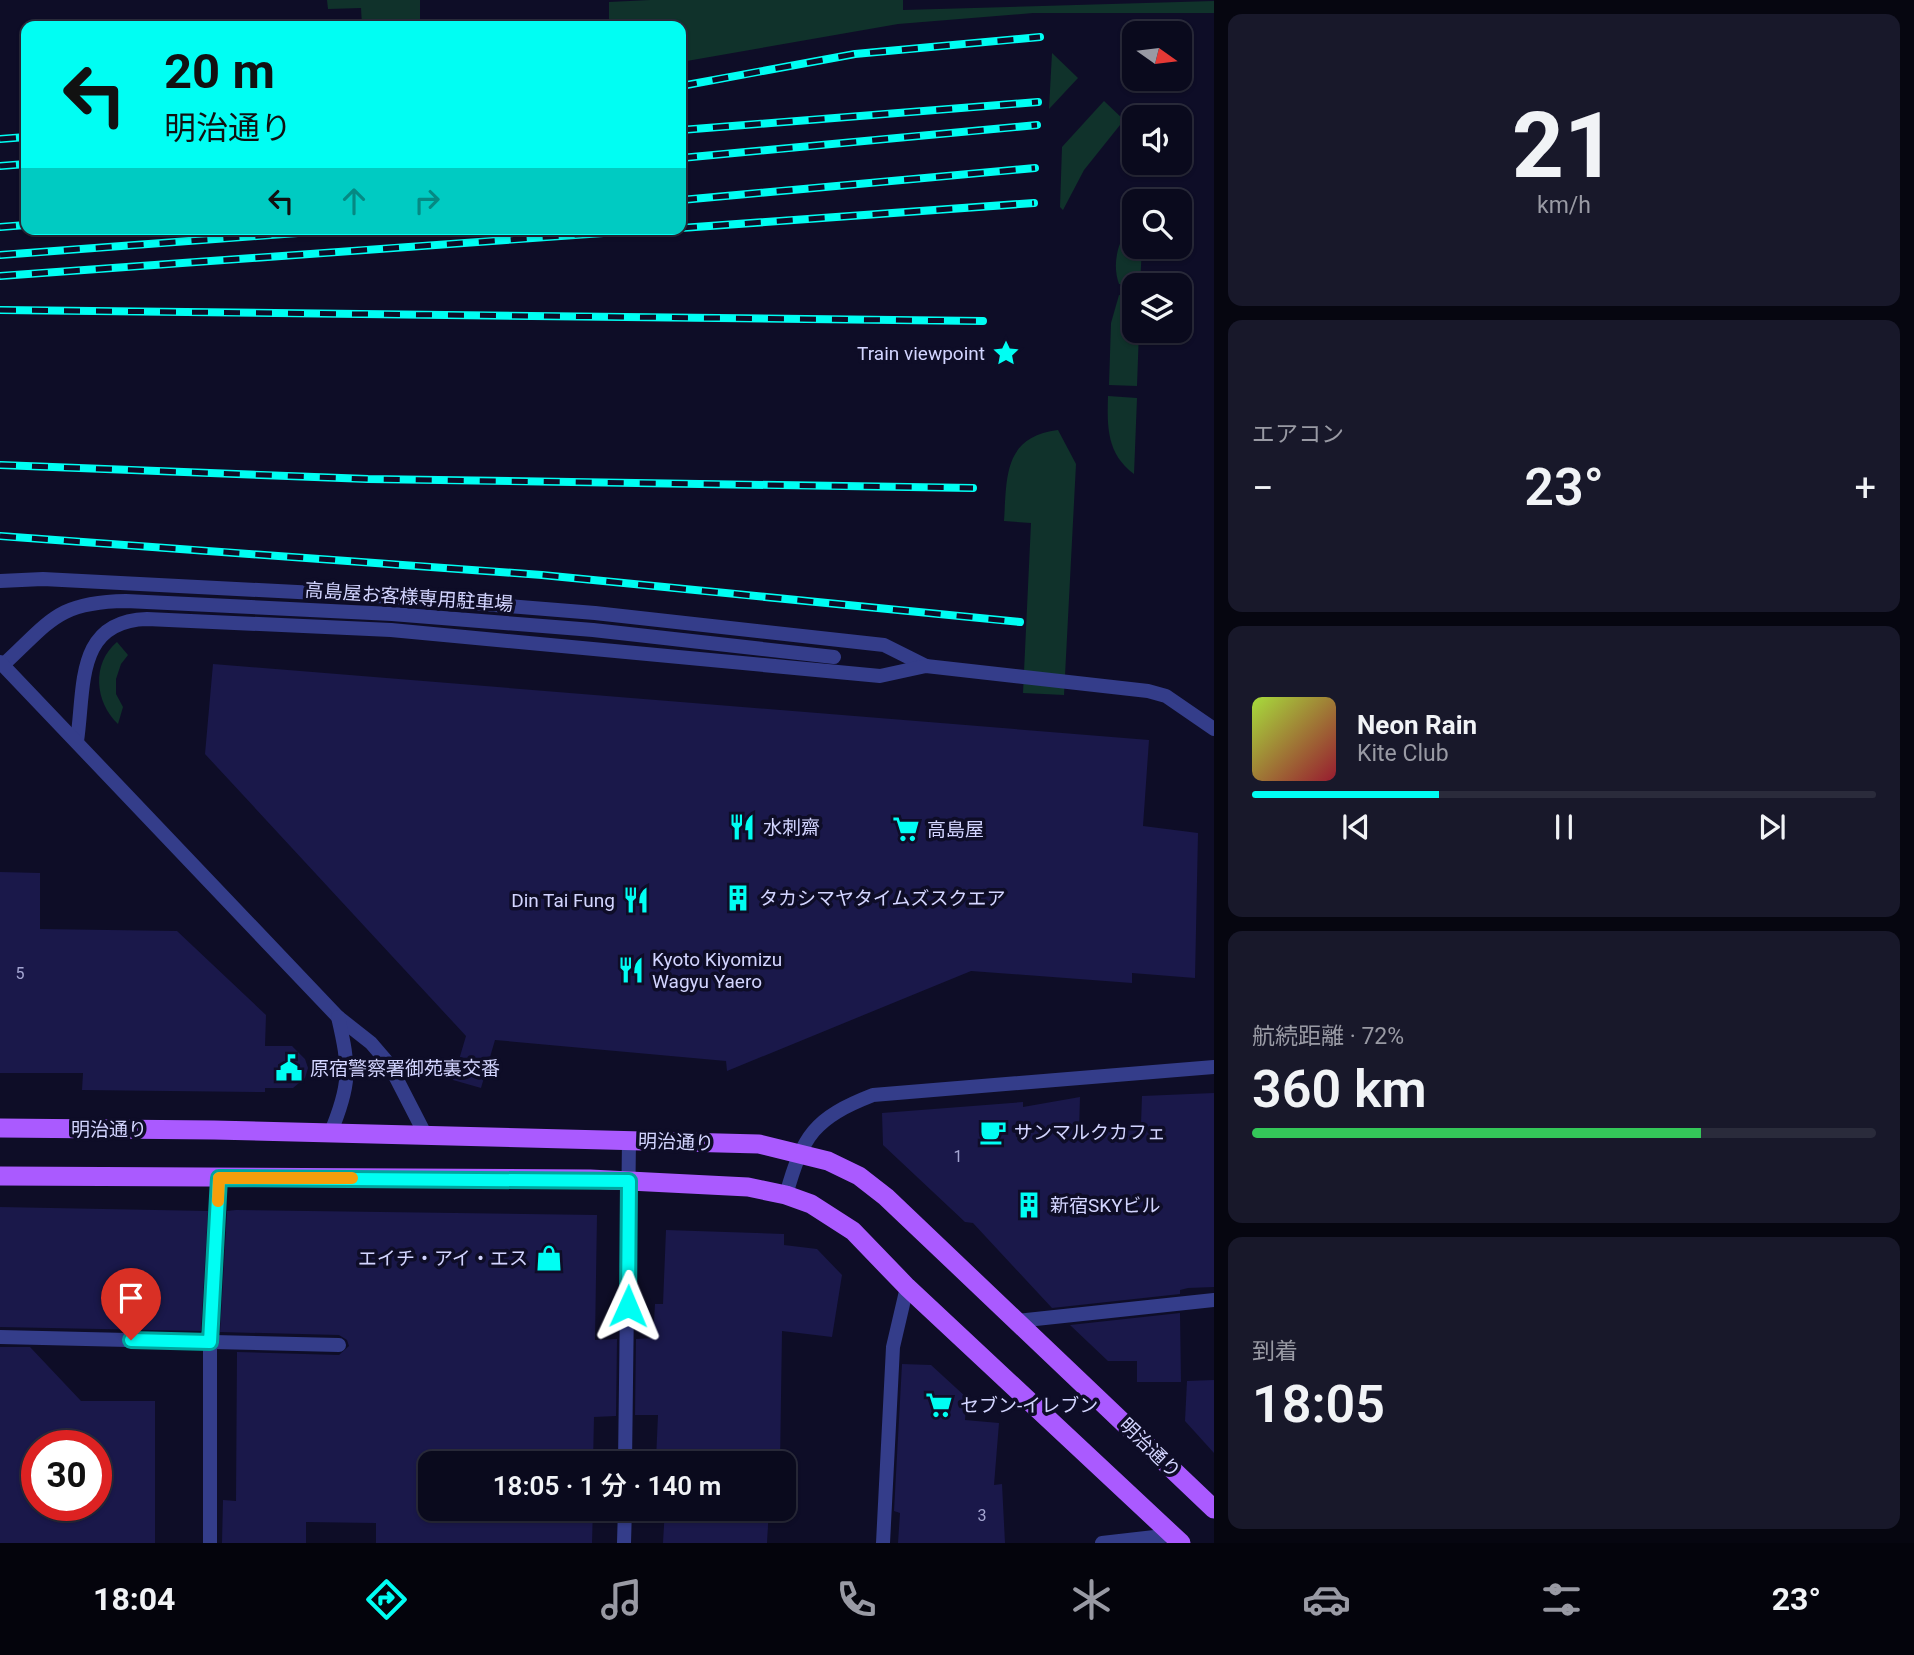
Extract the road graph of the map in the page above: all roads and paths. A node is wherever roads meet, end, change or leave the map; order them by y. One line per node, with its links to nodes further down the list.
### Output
1 (0, 581): 4 (street)
2 (834, 657): 3 (street, 高島屋お客様専用駐車場)
3 (1, 663): 6 (street)
4 (926, 666): 5 (street); 6 (street)
5 (1214, 729)
6 (77, 741): 7 (street)
7 (338, 1017): 10 (street); 11 (street)
8 (1214, 1067): 13 (street)
9 (0, 1128): 10 (main road, 明治通り)
10 (330, 1134): 11 (main road, 明治通り)
11 (426, 1136): 12 (main road, 明治通り)
12 (629, 1140): 13 (main road, 明治通り); 16 (street)
13 (799, 1151): 17 (street); 20 (main road, 明治通り)
14 (0, 1176): 15 (main road)
15 (219, 1178): 16 (main road); 22 (street)
16 (629, 1181): 17 (main road); 24 (street)
17 (786, 1195): 18 (main road)
18 (907, 1287): 27 (main road); 30 (street)
19 (1214, 1300): 20 (street)
20 (1017, 1321): 25 (main road, 明治通り)
21 (0, 1337): 22 (street)
22 (210, 1342): 23 (street); 28 (street)
23 (339, 1345)
24 (625, 1451)
25 (1214, 1508)
26 (625, 1521): 29 (street)
27 (1177, 1539): 31 (street)
28 (210, 1543)
29 (624, 1543)
30 (883, 1543)
31 (1102, 1543)

